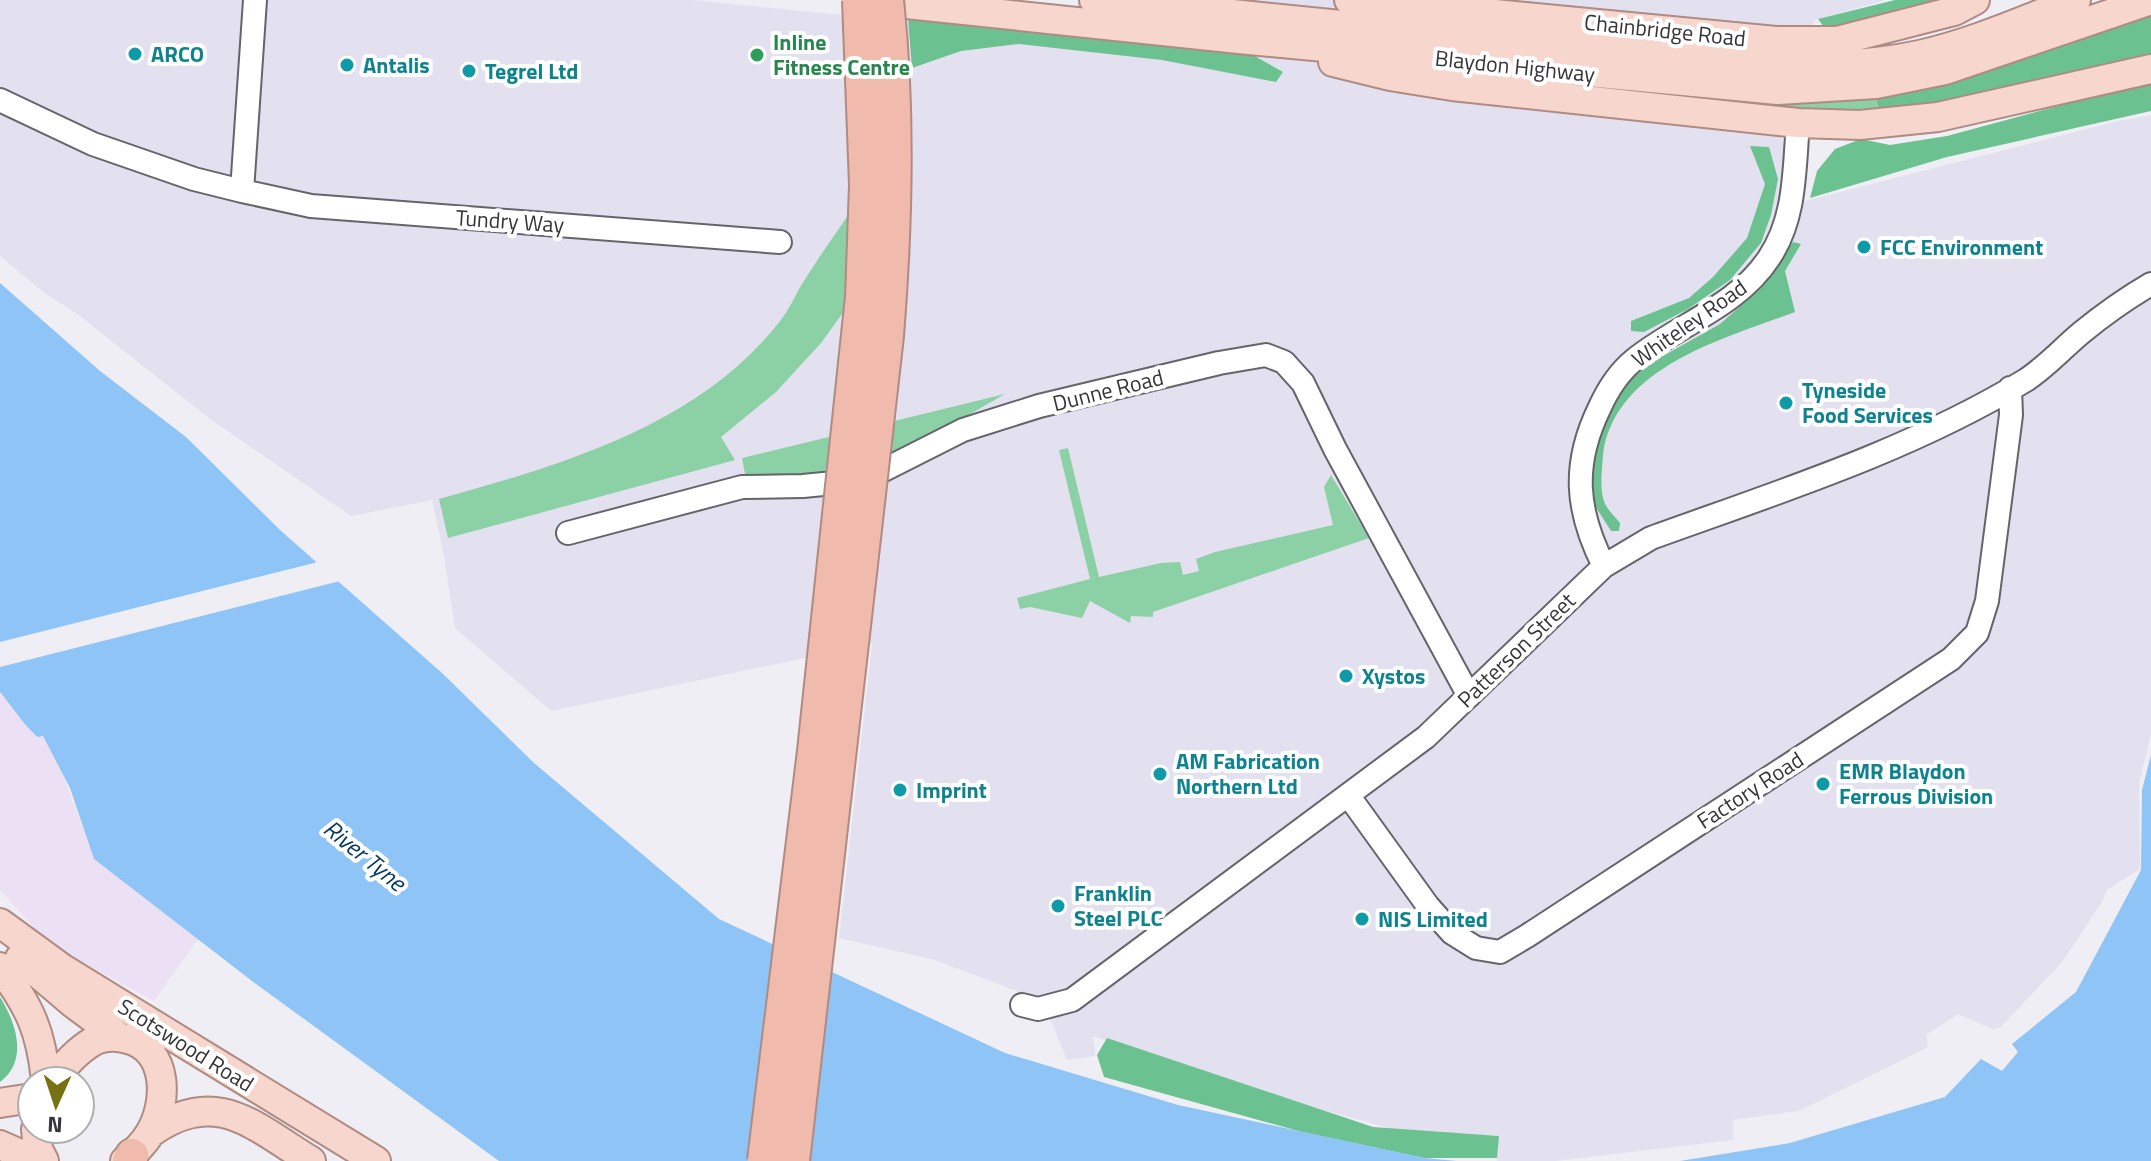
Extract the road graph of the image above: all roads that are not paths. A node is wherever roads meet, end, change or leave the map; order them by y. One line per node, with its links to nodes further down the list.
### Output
1 (255, 0): 14 (street)
2 (859, 0): 35 (highway, bridge)
3 (868, 0): 10 (main road, Blaydon Highway)
4 (887, 0): 36 (highway, bridge)
5 (1094, 0): 8 (main road, Blaydon Highway)
6 (1349, 0): 7 (main road, Chainbridge Road)
7 (1975, 0)
8 (2076, 0)
9 (2151, 0): 10 (main road, Blaydon Highway)
10 (1239, 39): 13 (main road)
11 (2151, 69): 13 (main road)
12 (0, 100): 14 (street, Tundry Way)
13 (1798, 123): 19 (street, Whiteley Road)
14 (242, 191): 15 (street, Tundry Way)
15 (780, 242)
16 (2151, 284): 17 (street, Patterson Street)
17 (2010, 388): 19 (street, Patterson Street); 21 (street, Factory Road)
18 (568, 533): 20 (street, Dunne Road)
19 (1604, 566): 20 (street, Patterson Street)
20 (1469, 696): 21 (street, Patterson Street)
21 (1348, 795): 25 (street, Patterson Street)
22 (0, 923): 27 (main road, Scotswood Road)
23 (0, 938): 26 (main road)
24 (0, 967): 28 (main road)
25 (1022, 1005)
26 (126, 1039): 27 (main road); 29 (main road); 31 (main road)
27 (184, 1043): 34 (main road, Scotswood Road)
28 (45, 1065)
29 (67, 1065)
30 (0, 1145): 32 (main road)
31 (134, 1152): 33 (main road, Scotswood Road)
32 (36, 1161)
33 (311, 1161)
34 (376, 1161)
35 (764, 1161)
36 (793, 1161)

